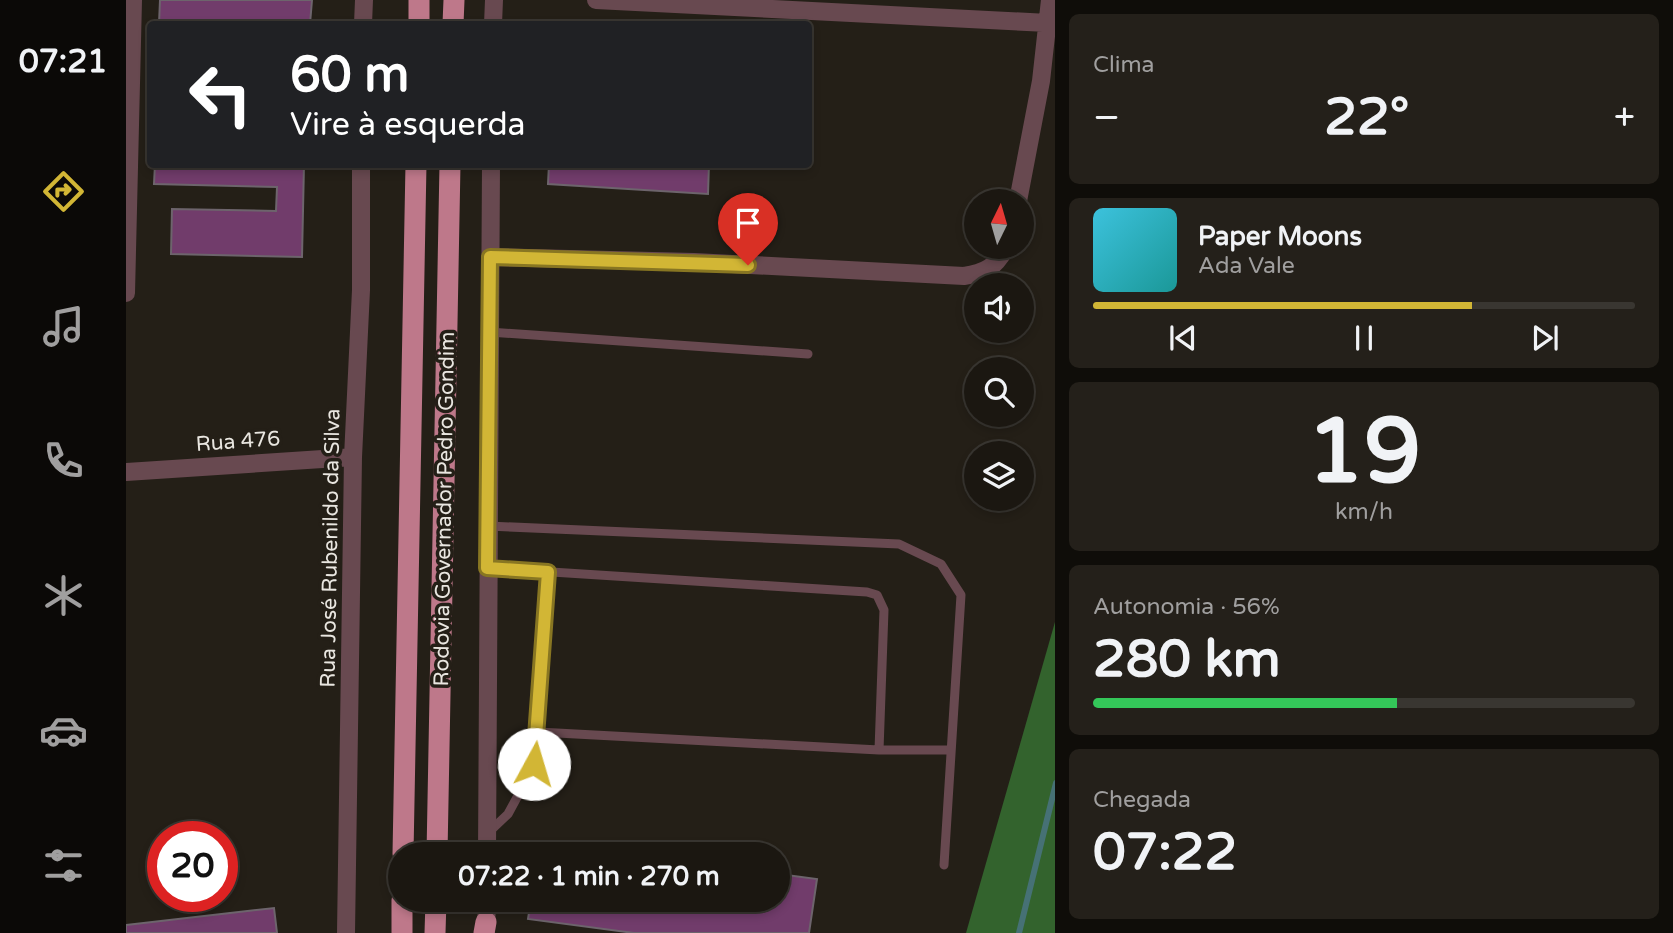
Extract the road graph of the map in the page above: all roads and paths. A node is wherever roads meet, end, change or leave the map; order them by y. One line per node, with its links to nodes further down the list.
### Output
1 (133, 0): 20 (street)
2 (364, 0): 8 (street)
3 (419, 0): 9 (highway)
4 (454, 0): 10 (highway)
5 (494, 0): 11 (street)
6 (596, 0): 12 (street)
7 (1050, 0): 12 (street)
8 (363, 21)
9 (419, 21)
10 (453, 21)
11 (494, 21)
12 (1048, 23): 17 (street)
13 (361, 168): 23 (street, Rua José Rubenildo da Silva)
14 (416, 168): 32 (highway, Rodovia Governador Pedro Gondim)
15 (450, 168): 33 (highway, Rodovia Governador Pedro Gondim)
16 (491, 168): 18 (street)
17 (1020, 189)
18 (490, 257): 19 (street); 21 (street)
19 (998, 259)
20 (126, 293)
21 (489, 332): 22 (lane); 25 (street)
22 (808, 354)
23 (353, 457): 24 (street, Rua 476); 38 (street, Rua José Rubenildo da Silva)
24 (126, 472)
25 (488, 526): 26 (street); 30 (lane)
26 (487, 568): 27 (lane); 31 (street)
27 (548, 572): 28 (lane); 29 (lane)
28 (538, 732): 29 (lane); 31 (lane)
29 (880, 750): 30 (lane)
30 (951, 750): 35 (lane)
31 (487, 833): 34 (street)
32 (403, 842)
33 (437, 842)
34 (487, 842)
35 (944, 865)
36 (402, 912): 39 (highway)
37 (436, 912): 40 (highway)
38 (346, 933)
39 (402, 933)
40 (435, 933)

